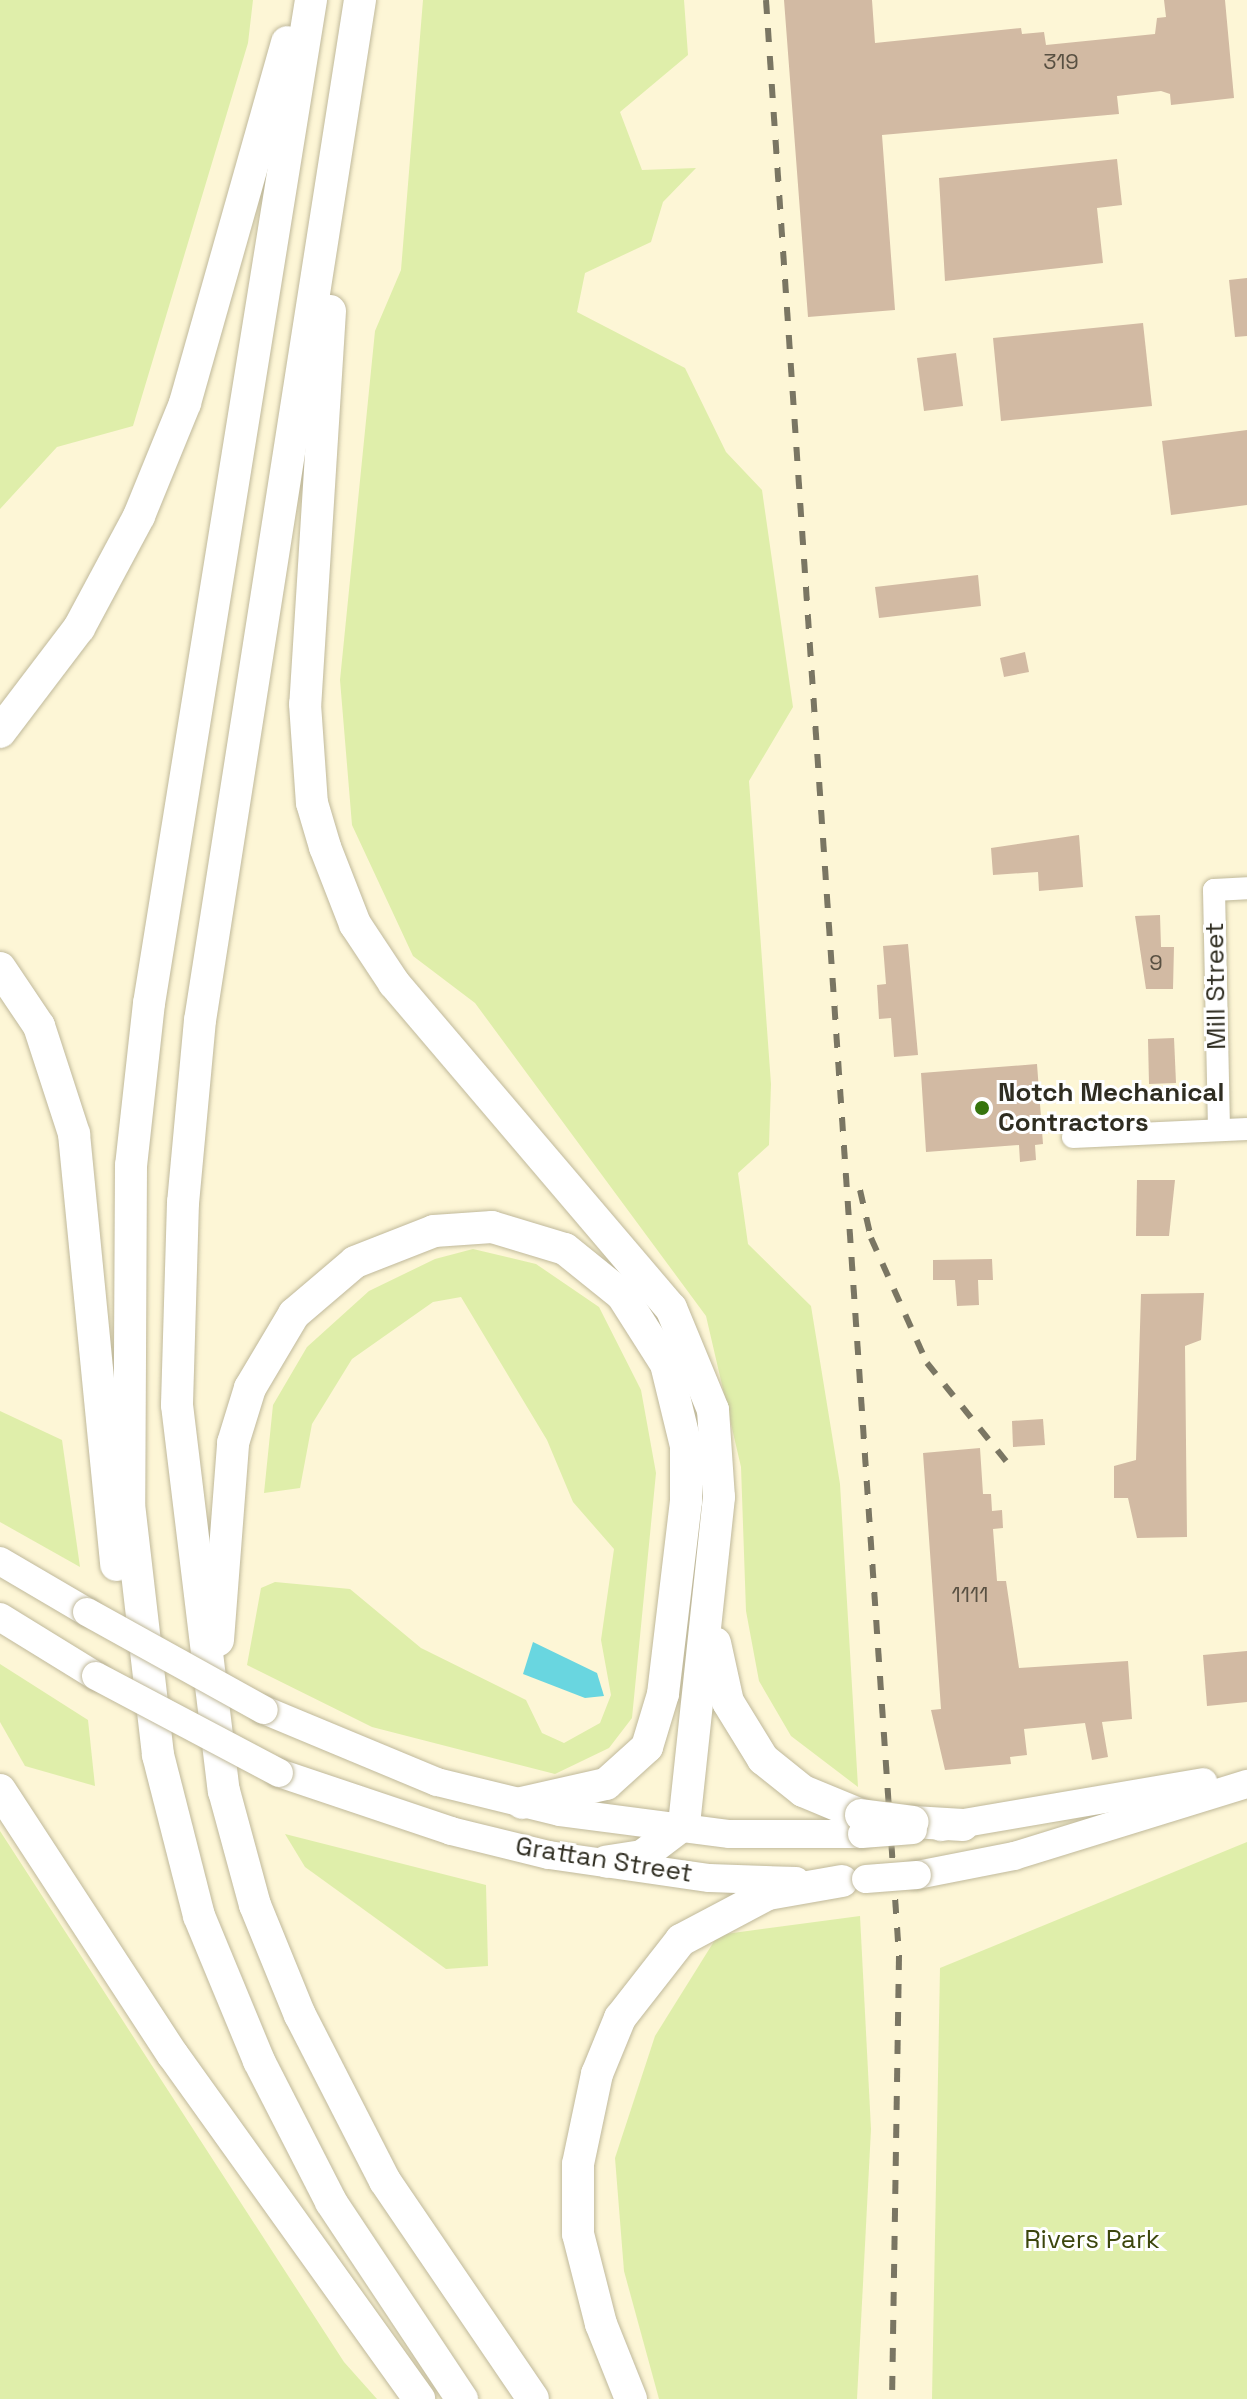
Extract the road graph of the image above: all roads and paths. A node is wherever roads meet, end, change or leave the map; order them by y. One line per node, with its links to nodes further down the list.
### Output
1 (298, 0): 5 (highway)
2 (311, 0): 14 (highway)
3 (360, 0): 4 (highway)
4 (345, 113): 12 (highway); 18 (highway)
5 (0, 732)
6 (1247, 888): 8 (street, Mill Street)
7 (0, 968): 14 (highway)
8 (1219, 1129): 9 (street); 10 (street)
9 (1247, 1129)
10 (1073, 1137)
11 (0, 1561): 19 (main road, Grattan Street, bridge)
12 (713, 1572): 20 (highway); 22 (highway)
13 (0, 1617): 23 (main road, Grattan Street, bridge)
14 (158, 1755): 26 (highway)
15 (1247, 1773): 21 (main road)
16 (1247, 1784): 24 (main road, Grattan Street, bridge)
17 (0, 1790): 25 (highway)
18 (224, 1791): 19 (highway); 27 (highway)
19 (522, 1803): 22 (main road, Grattan Street)
20 (862, 1824): 21 (highway, bridge); 22 (main road, Grattan Street)
21 (963, 1825)
22 (680, 1829): 23 (highway)
23 (606, 1862): 24 (main road, Grattan Street)
24 (854, 1880): 28 (highway)
25 (419, 2399)
26 (462, 2399)
27 (533, 2399)
28 (631, 2399)

